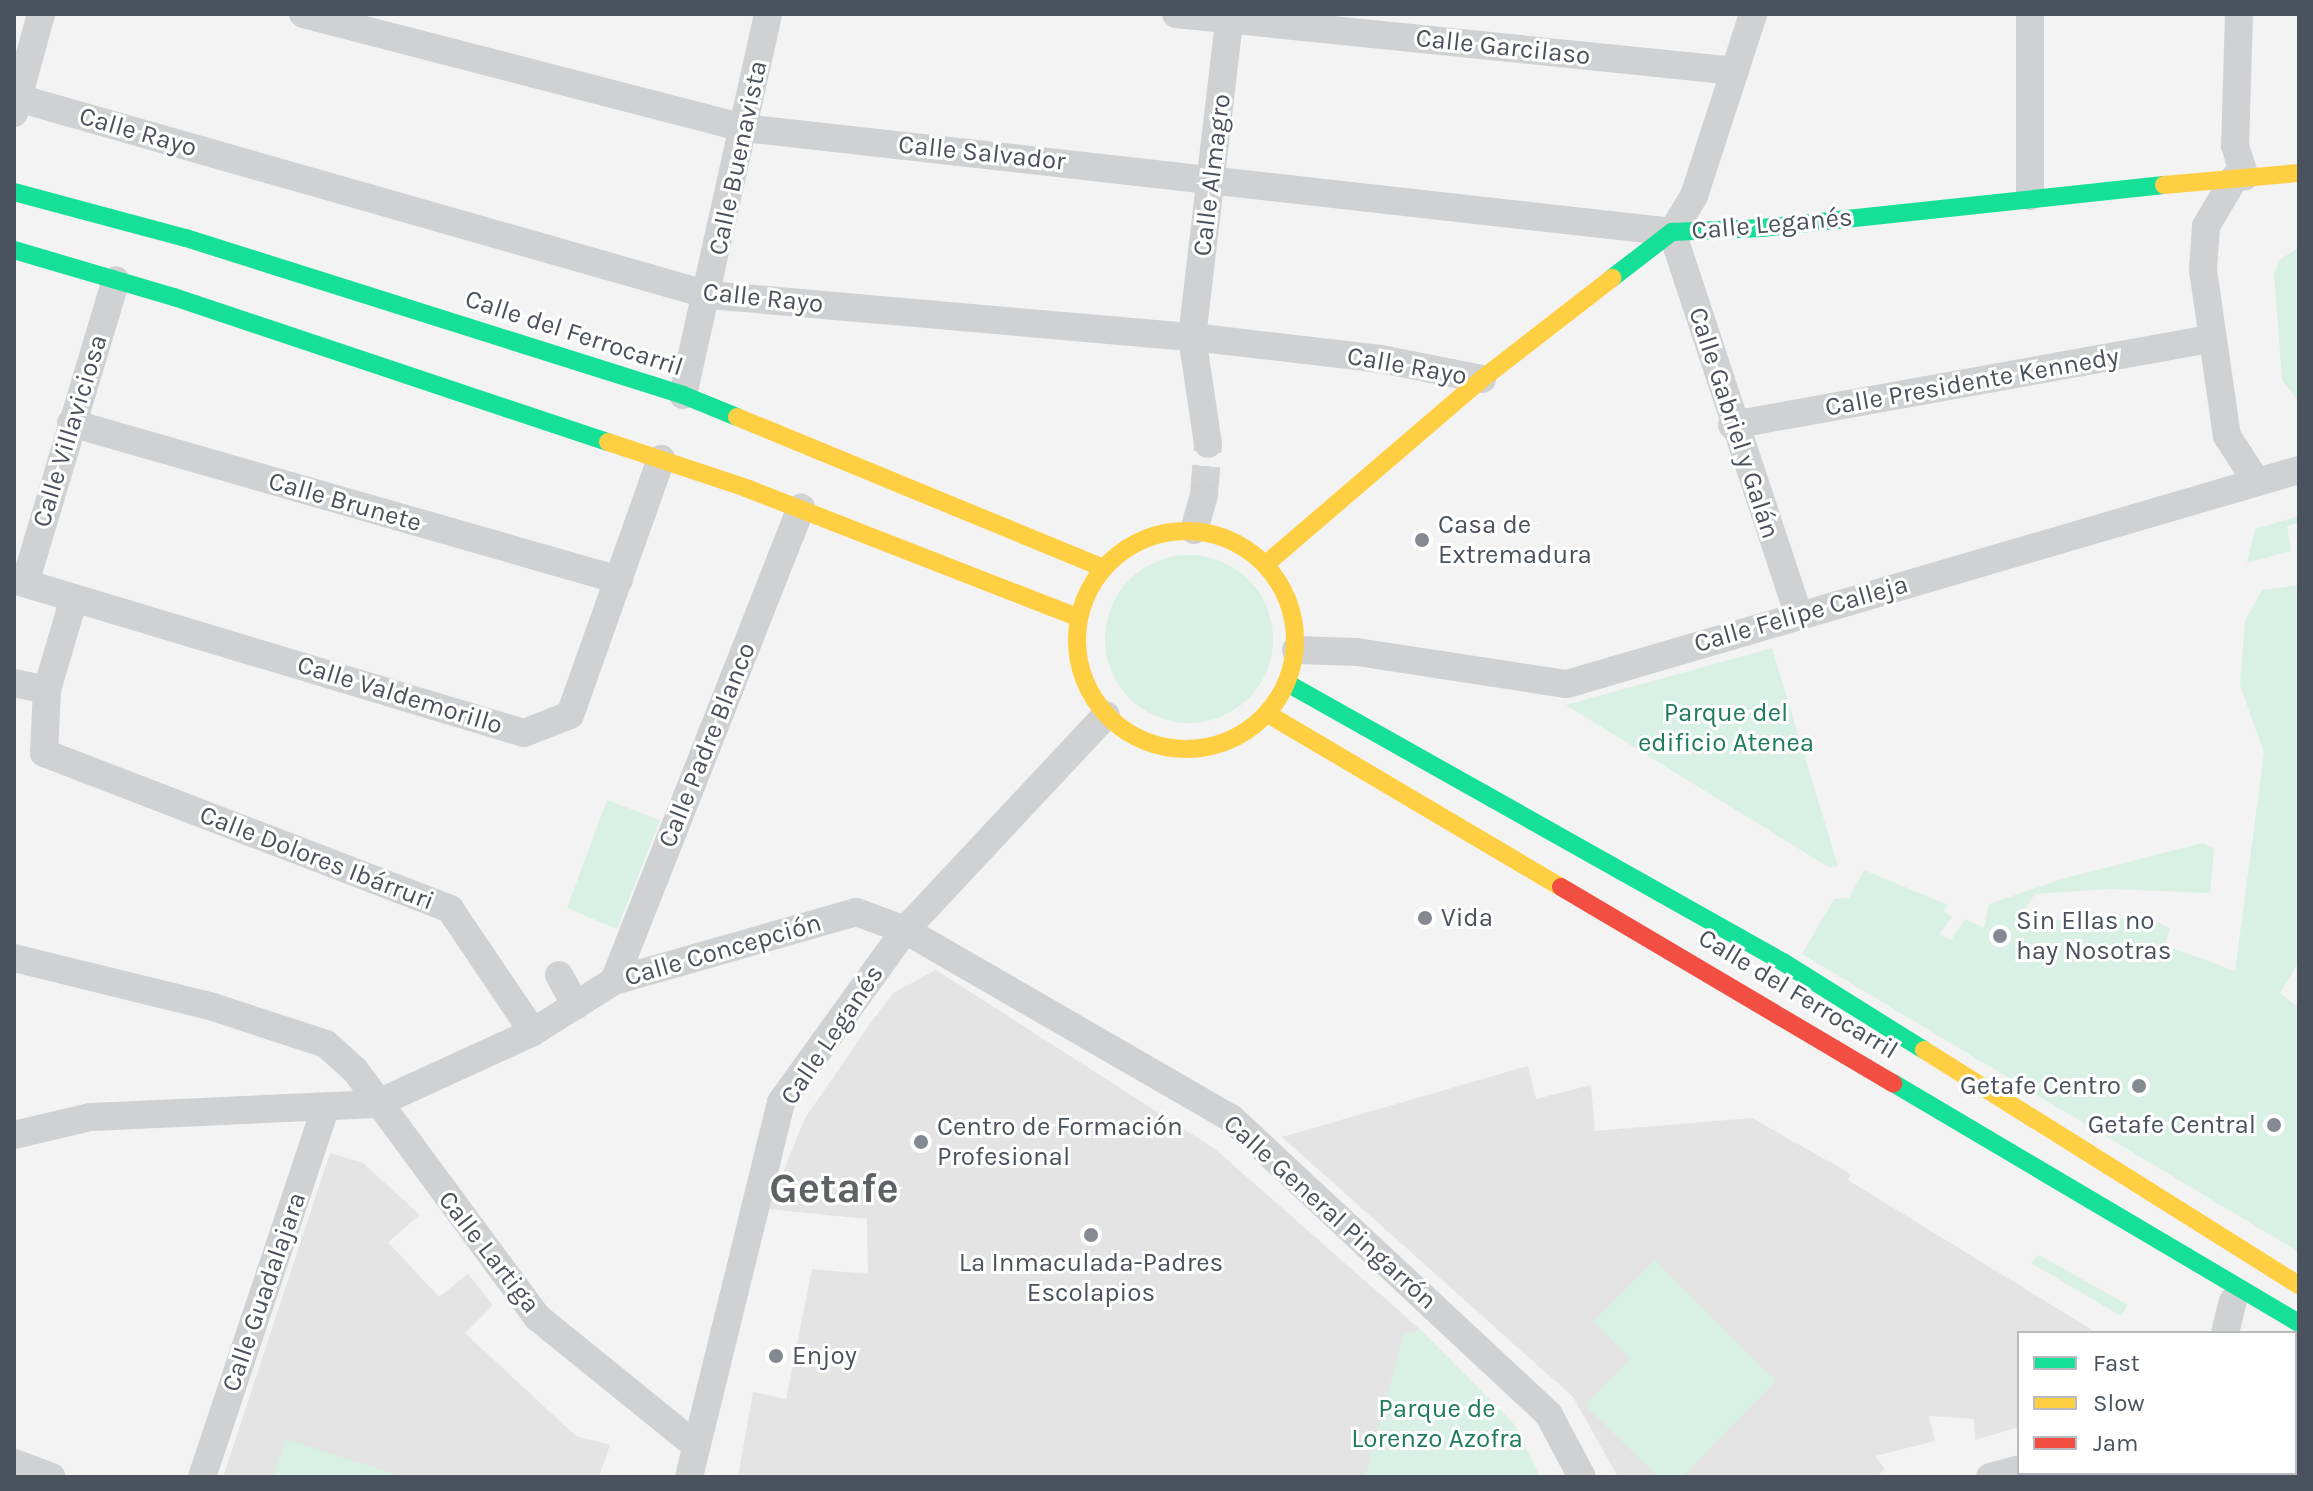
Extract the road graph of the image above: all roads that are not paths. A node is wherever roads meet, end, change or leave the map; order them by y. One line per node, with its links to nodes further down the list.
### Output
1 (41, 14): 10 (street)
2 (303, 14): 11 (street, Calle Salvador)
3 (768, 14): 11 (street, Calle Buenavista)
4 (1176, 14): 8 (street, Calle Garcilaso)
5 (1753, 14): 9 (street)
6 (2030, 14): 16 (street)
7 (2239, 14): 13 (street)
8 (1230, 17): 9 (street, Calle Garcilaso); 14 (street, Calle Almagro)
9 (1735, 71): 17 (street)
10 (16, 106): 20 (street, Calle Rayo)
11 (744, 128): 14 (street, Calle Salvador); 20 (street, Calle Buenavista)
12 (2299, 173): 13 (street, Calle Leganés)
13 (2240, 177): 16 (street, Calle Leganés); 22 (street)
14 (1214, 178): 17 (street, Calle Salvador); 21 (street, Calle Almagro)
15 (14, 192): 24 (street, Calle del Ferrocarril)
16 (2030, 196): 17 (street, Calle Leganés)
17 (1672, 232): 23 (street, Calle Leganés); 26 (street, Calle Gabriel y Galán)
18 (14, 250): 19 (street)
19 (116, 280): 25 (street, Calle Villaviciosa); 28 (street)
20 (709, 295): 21 (street, Calle Rayo); 24 (street, Calle Buenavista)
21 (1192, 337): 23 (street, Calle Rayo); 27 (street, Calle Almagro)
22 (2212, 339): 26 (street, Calle Presidente Kennedy); 30 (street)
23 (1482, 379): 34 (street, Calle Leganés)
24 (683, 395): 35 (street, Calle del Ferrocarril)
25 (71, 423): 36 (street, Calle Brunete); 37 (street, Calle Villaviciosa)
26 (1732, 425): 39 (street, Calle Gabriel y Galán)
27 (1208, 444)
28 (661, 459): 32 (street); 36 (street, Calle Valdemorillo)
29 (2299, 470): 30 (street, Calle Felipe Calleja)
30 (2256, 481): 39 (street, Calle Felipe Calleja)
31 (1204, 494): 33 (street)
32 (801, 508): 40 (street); 50 (street, Calle Padre Blanco)
33 (1194, 530): 34 (street); 35 (street)
34 (1266, 564): 41 (street)
35 (1103, 568): 40 (street)
36 (619, 580): 38 (street, Calle Valdemorillo)
37 (20, 581): 38 (street, Calle Valdemorillo)
38 (74, 598): 44 (street)
39 (1798, 614): 41 (street, Calle Felipe Calleja)
40 (1079, 618): 46 (street)
41 (1296, 650): 43 (street)
42 (14, 683): 44 (street)
43 (1287, 683): 45 (street); 56 (street, Calle del Ferrocarril)
44 (47, 690): 52 (street, Calle Dolores Ibárruri)
45 (1268, 714): 46 (street); 58 (street, Calle del Ferrocarril)
46 (1106, 715): 47 (street, Calle Leganés)
47 (905, 930): 50 (street, Calle Concepción); 60 (street, Calle Leganés); 64 (street, Calle General Pingarrón)
48 (14, 958): 53 (street, Calle Lartiga)
49 (559, 975): 51 (street)
50 (614, 981): 51 (street, Calle Concepción)
51 (576, 1006): 52 (street, Calle Concepción)
52 (533, 1032): 53 (street, Calle Concepción)
53 (376, 1104): 54 (street); 60 (street, Calle Lartiga)
54 (326, 1107): 55 (street); 62 (street, Calle Guadalajara)
55 (14, 1135)
56 (2299, 1285)
57 (2233, 1301): 59 (street)
58 (2299, 1323)
59 (2226, 1331)
60 (694, 1444): 63 (street, Calle Leganés)
61 (2017, 1470): 65 (street)
62 (202, 1477)
63 (689, 1477)
64 (1582, 1477)
65 (1990, 1477)

